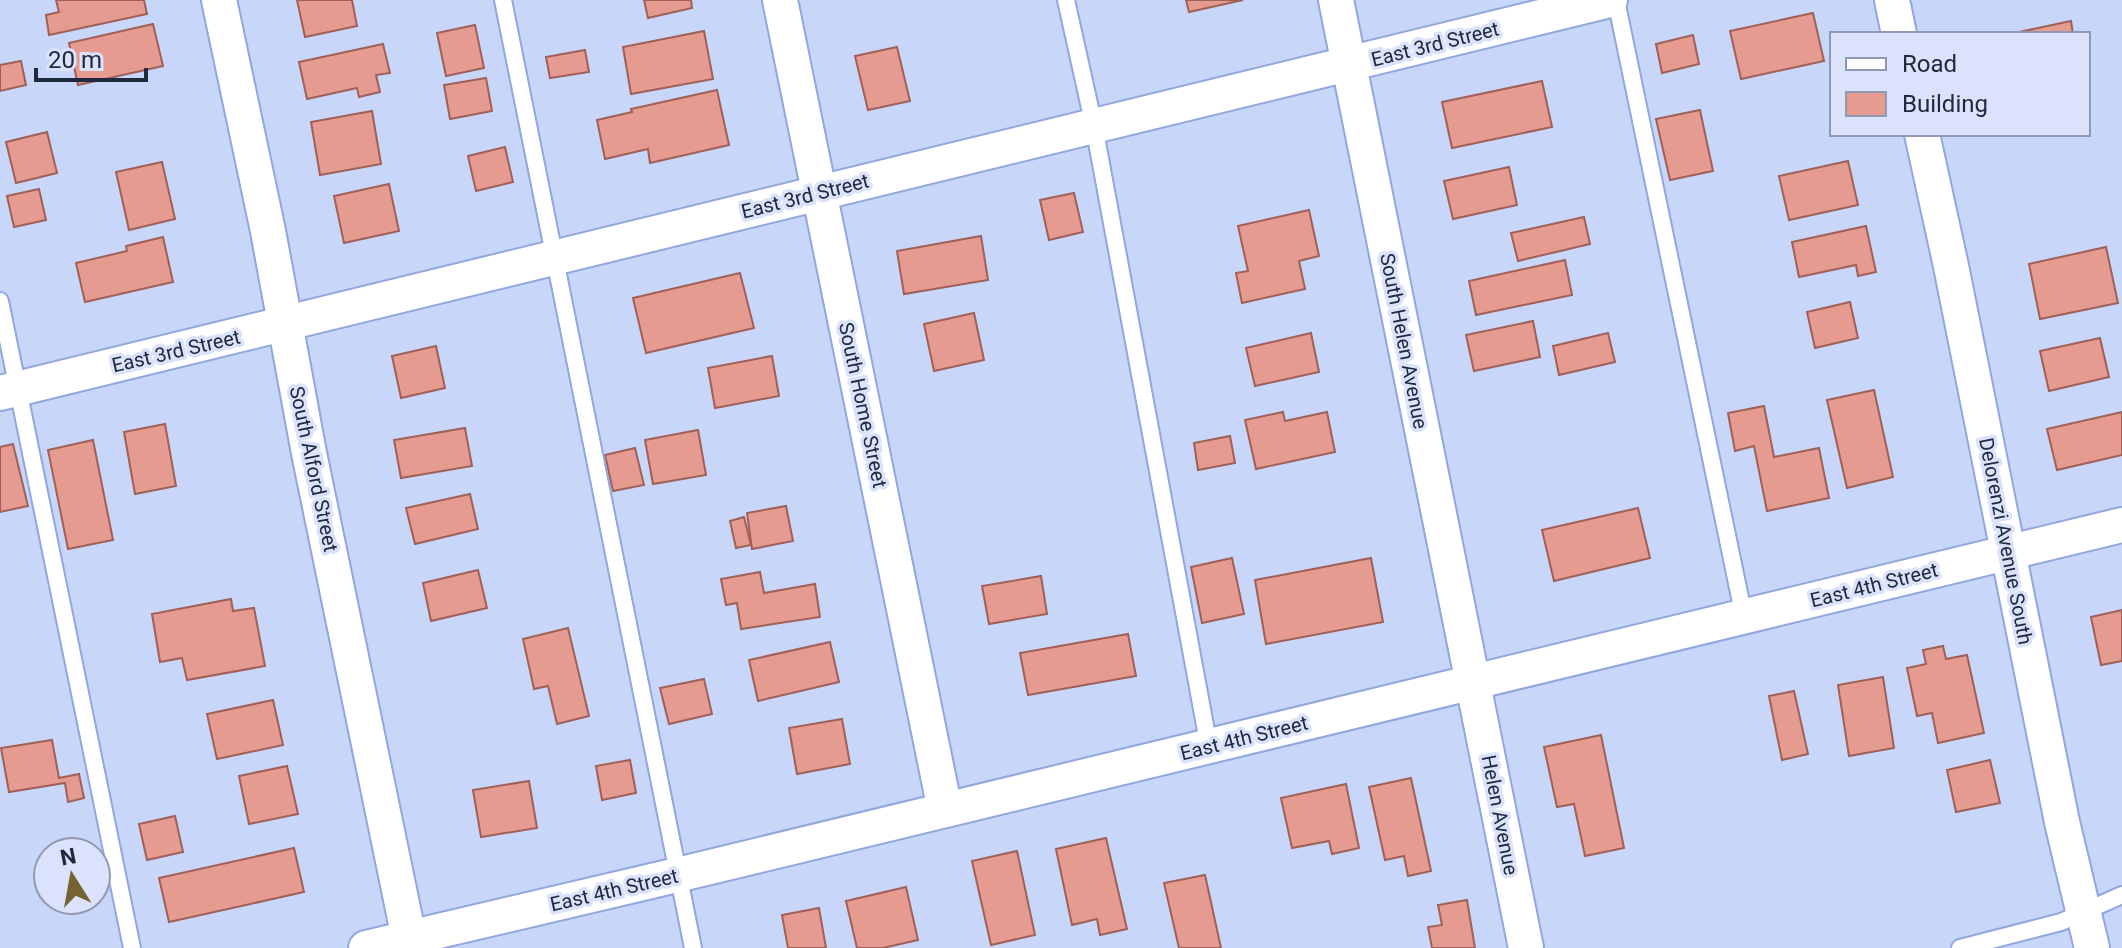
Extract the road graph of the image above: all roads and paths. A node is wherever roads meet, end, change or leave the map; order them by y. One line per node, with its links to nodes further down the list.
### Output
1 (219, 0): 15 (street, South Alford Street)
2 (503, 0): 13 (lane)
3 (780, 0): 12 (street, South Home Street)
4 (1066, 0): 10 (lane)
5 (1336, 0): 9 (street, South Helen Avenue)
6 (1613, 0): 9 (street, East 3rd Street); 19 (lane)
7 (1892, 0): 8 (street)
8 (1899, 32)
9 (1349, 65): 10 (street, East 3rd Street); 20 (street, South Helen Avenue)
10 (1094, 126): 12 (street, East 3rd Street); 21 (lane)
11 (1922, 136): 18 (street, Delorenzi Avenue South)
12 (819, 192): 13 (street, East 3rd Street); 22 (street, South Home Street)
13 (555, 257): 15 (street, East 3rd Street); 23 (lane)
14 (0, 301): 16 (lane)
15 (285, 325): 16 (street, East 3rd Street); 26 (street, South Alford Street)
16 (9, 391): 27 (lane)
17 (2122, 525): 18 (street, East 4th Street)
18 (2008, 552): 19 (street, East 4th Street); 25 (street, Delorenzi Avenue South)
19 (1744, 617): 20 (street, East 4th Street)
20 (1473, 683): 21 (street, East 4th Street); 30 (street, Helen Avenue)
21 (1209, 747): 22 (street, East 4th Street)
22 (945, 810): 23 (street, East 4th Street)
23 (677, 875): 26 (street, East 4th Street); 29 (lane)
24 (2122, 895): 25 (lane)
25 (2083, 912): 31 (lane); 32 (street, Delorenzi Avenue South)
26 (409, 938): 28 (street, East 4th Street)
27 (132, 948)
28 (366, 948)
29 (693, 948)
30 (1526, 948)
31 (1960, 948)
32 (2092, 948)

